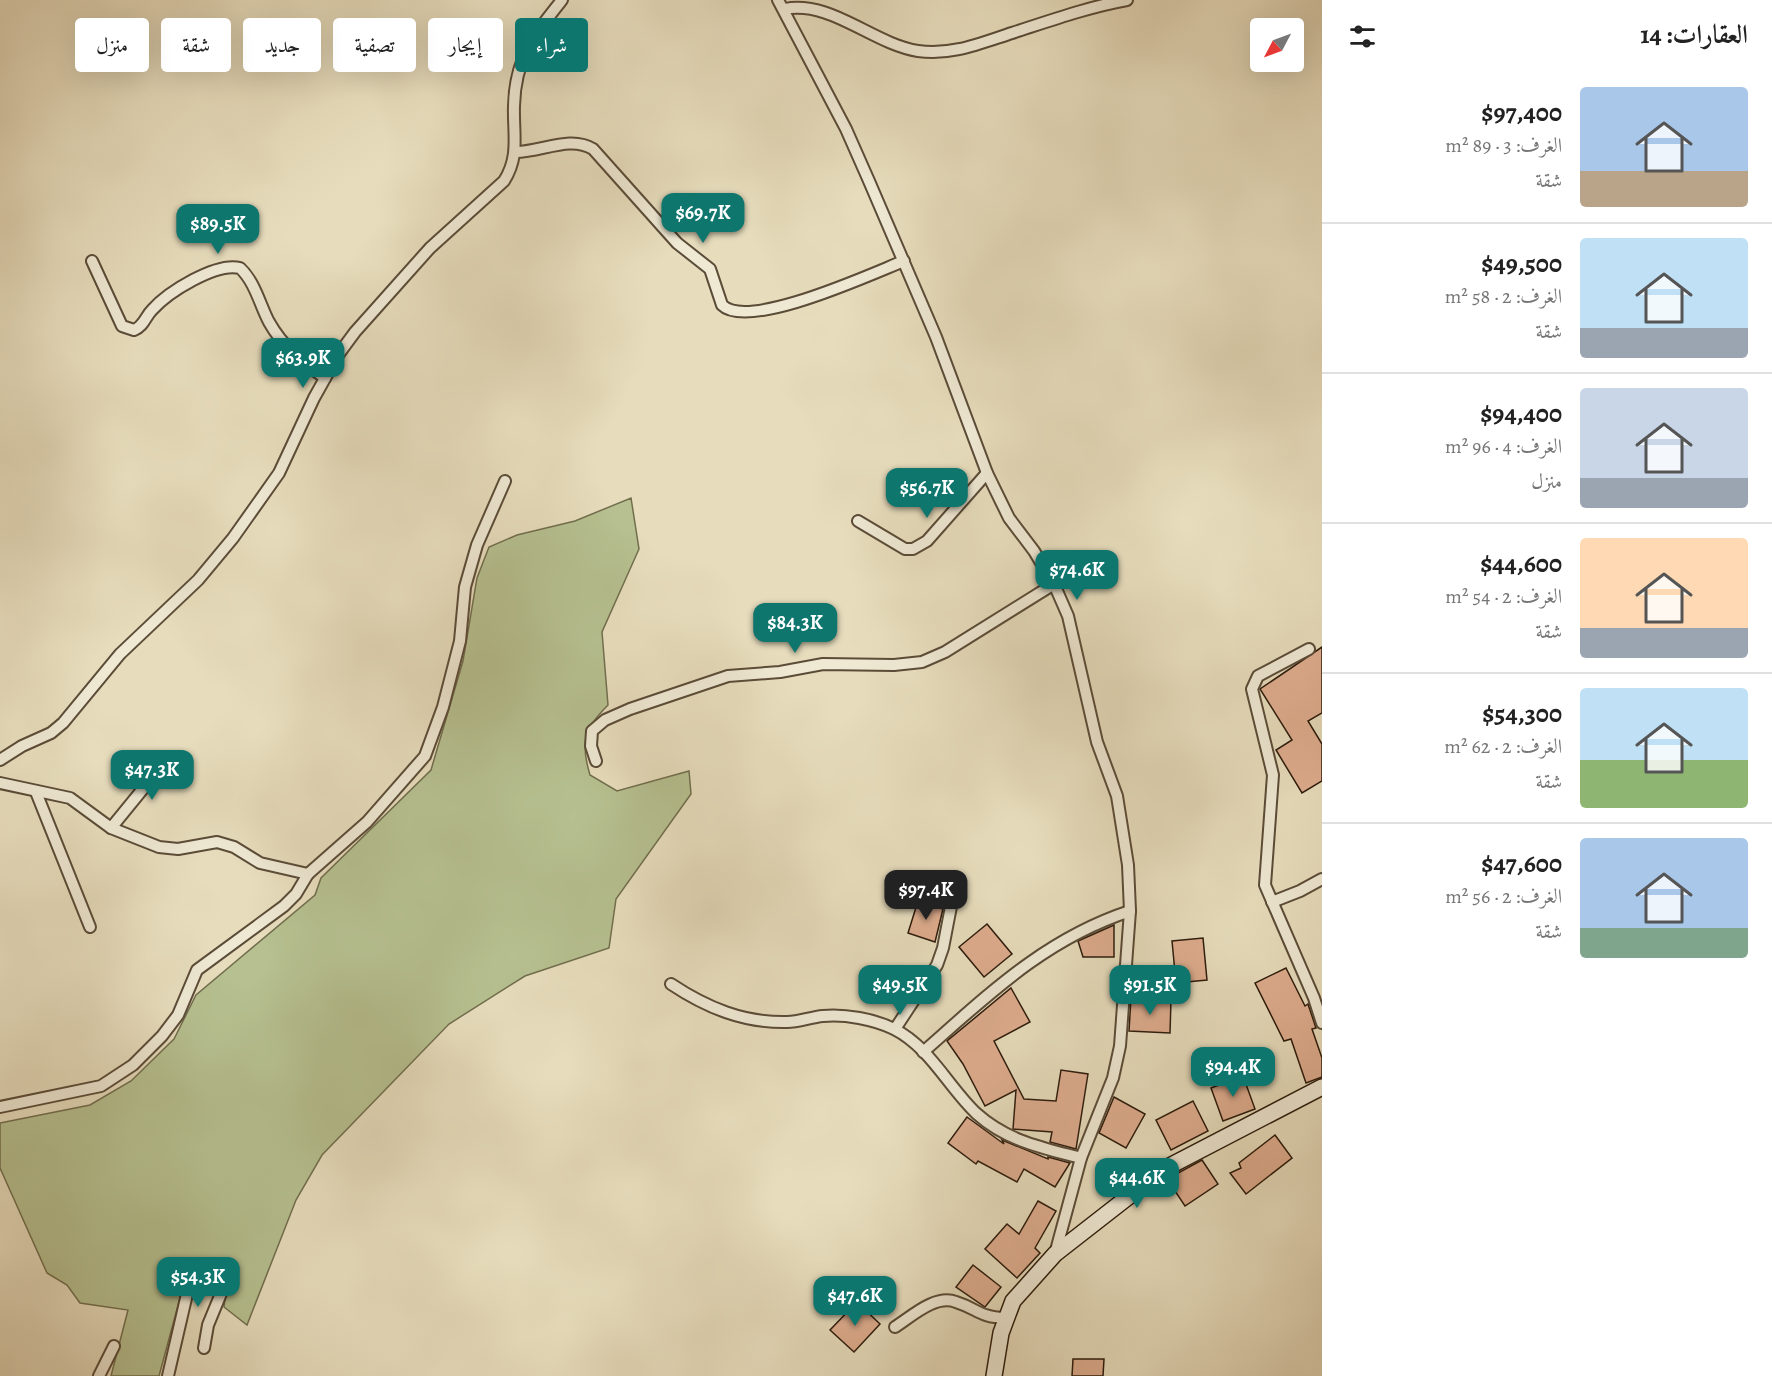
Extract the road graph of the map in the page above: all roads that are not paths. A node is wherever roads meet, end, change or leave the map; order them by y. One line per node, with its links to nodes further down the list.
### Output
1 (562, 0): 4 (street)
2 (1127, 0): 3 (street)
3 (782, 4): 6 (street)
4 (516, 152): 6 (street); 7 (street)
5 (92, 261): 7 (street)
6 (904, 261): 8 (street)
7 (325, 378): 14 (street)
8 (987, 473): 10 (street); 11 (street)
9 (505, 481): 19 (street)
10 (858, 521)
11 (1054, 584): 15 (street); 23 (street)
12 (1309, 649): 22 (street)
13 (174, 756): 18 (street)
14 (0, 760)
15 (596, 761)
16 (0, 783): 17 (street)
17 (36, 792): 18 (street); 24 (street)
18 (111, 828): 19 (street)
19 (308, 874): 30 (street)
20 (1322, 879): 22 (street)
21 (954, 891): 27 (street)
22 (1272, 902): 26 (street)
23 (1130, 911): 28 (street); 31 (street)
24 (90, 927)
25 (671, 984): 27 (street)
26 (1322, 1023)
27 (894, 1029): 28 (street)
28 (923, 1052): 31 (street)
29 (1322, 1087): 32 (street)
30 (0, 1107)
31 (1081, 1158): 32 (street)
32 (1055, 1254): 33 (street)
33 (1005, 1318): 34 (street); 39 (street)
34 (895, 1327)
35 (114, 1346): 37 (street)
36 (204, 1348): 38 (street)
37 (99, 1376)
38 (168, 1376)
39 (994, 1376)

